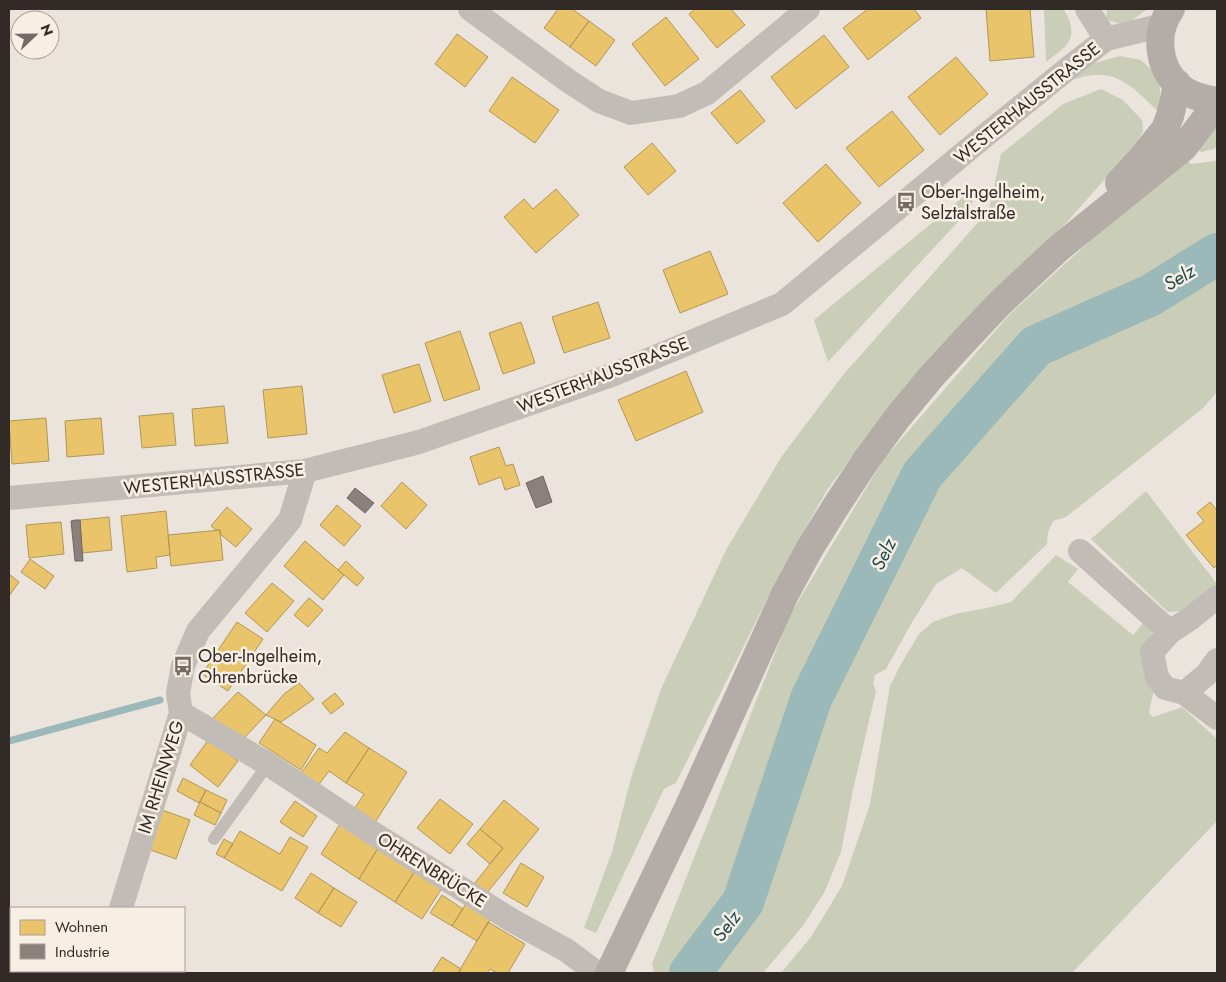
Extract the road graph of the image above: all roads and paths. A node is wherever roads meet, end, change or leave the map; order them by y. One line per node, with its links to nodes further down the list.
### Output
1 (808, 9): 3 (street)
2 (1087, 9): 5 (street)
3 (476, 14)
4 (1165, 27): 5 (street, WESTERHAUSSTRASSE); 6 (main road)
5 (1106, 39): 9 (street, WESTERHAUSSTRASSE)
6 (1177, 83): 7 (main road); 8 (main road)
7 (1217, 101): 8 (main road)
8 (1060, 248): 22 (main road)
9 (305, 471): 10 (street, WESTERHAUSSTRASSE); 16 (street, IM RHEINWEG)
10 (9, 498)
11 (1080, 551): 13 (street)
12 (1217, 597): 13 (street)
13 (1170, 632): 15 (street)
14 (1217, 660): 15 (street)
15 (1184, 693): 17 (street)
16 (181, 713): 18 (street, OHRENBRÜCKE); 20 (street, IM RHEINWEG)
17 (1217, 718)
18 (268, 764): 19 (lane); 21 (street, OHRENBRÜCKE)
19 (214, 839)
20 (121, 907)
21 (597, 973)
22 (608, 973)

